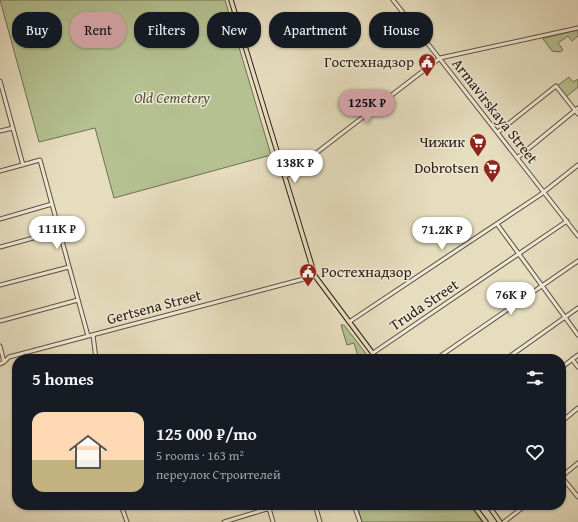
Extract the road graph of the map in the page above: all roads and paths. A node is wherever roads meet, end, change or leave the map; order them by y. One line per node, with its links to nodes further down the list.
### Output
1 (232, 0): 15 (main road)
2 (393, 0): 4 (street, Armavirskaya Street)
3 (578, 28): 4 (street)
4 (440, 58): 10 (street, Armavirskaya Street); 15 (street)
5 (0, 81): 8 (street)
6 (577, 109): 7 (street); 10 (street); 11 (street)
7 (578, 114)
8 (13, 128): 9 (street); 12 (street)
9 (0, 131)
10 (498, 132): 11 (street, Armavirskaya Street)
11 (517, 158): 16 (street, Armavirskaya Street)
12 (23, 165): 14 (street); 17 (street)
13 (578, 165): 16 (street)
14 (0, 171)
15 (285, 177): 29 (main road)
16 (544, 192): 19 (street, Armavirskaya Street); 20 (street)
17 (52, 204): 18 (street); 22 (street)
18 (0, 219)
19 (566, 221): 23 (street, Armavirskaya Street); 26 (street, Truda Street)
20 (497, 224): 26 (street); 36 (street)
21 (578, 228): 23 (street)
22 (59, 231): 25 (street); 28 (street)
23 (574, 231): 24 (street, Armavirskaya Street)
24 (578, 236)
25 (0, 247)
26 (519, 254): 31 (street); 41 (street, Truda Street)
27 (578, 261): 31 (street)
28 (69, 267): 30 (street); 32 (street)
29 (315, 276): 36 (main road); 37 (street, Gertsena Street)
30 (0, 285)
31 (542, 286): 34 (street); 45 (street)
32 (78, 300): 35 (street); 39 (street)
33 (578, 308): 34 (street)
34 (565, 317): 38 (street); 46 (street)
35 (0, 321)
36 (349, 322): 41 (main road)
37 (93, 335): 39 (street, Gertsena Street); 44 (street)
38 (578, 335)
39 (88, 336): 43 (street, Gertsena Street)
40 (0, 346): 42 (street)
41 (373, 353)
42 (2, 354): 49 (street); 51 (street)
43 (20, 354)
44 (95, 354)
45 (443, 354)
46 (513, 354)
47 (578, 355): 50 (street)
48 (12, 356): 49 (street, Gertsena Street)
49 (9, 357): 51 (street)
50 (572, 359): 53 (street); 54 (street)
51 (4, 362): 52 (street)
52 (0, 364)
53 (566, 364)
54 (578, 367)
55 (578, 408): 56 (street)
56 (566, 418)
57 (578, 463): 58 (street)
58 (566, 473)
59 (566, 483): 60 (street)
60 (578, 497)
61 (123, 510): 69 (street)
62 (263, 510): 70 (street)
63 (270, 510): 71 (street)
64 (316, 510): 72 (street)
65 (356, 510): 73 (street)
66 (477, 510): 74 (main road)
67 (492, 510): 75 (main road)
68 (520, 510): 76 (street)
69 (127, 522)
70 (224, 522)
71 (273, 522)
72 (320, 522)
73 (360, 522)
74 (486, 522)
75 (500, 522)
76 (504, 522)

